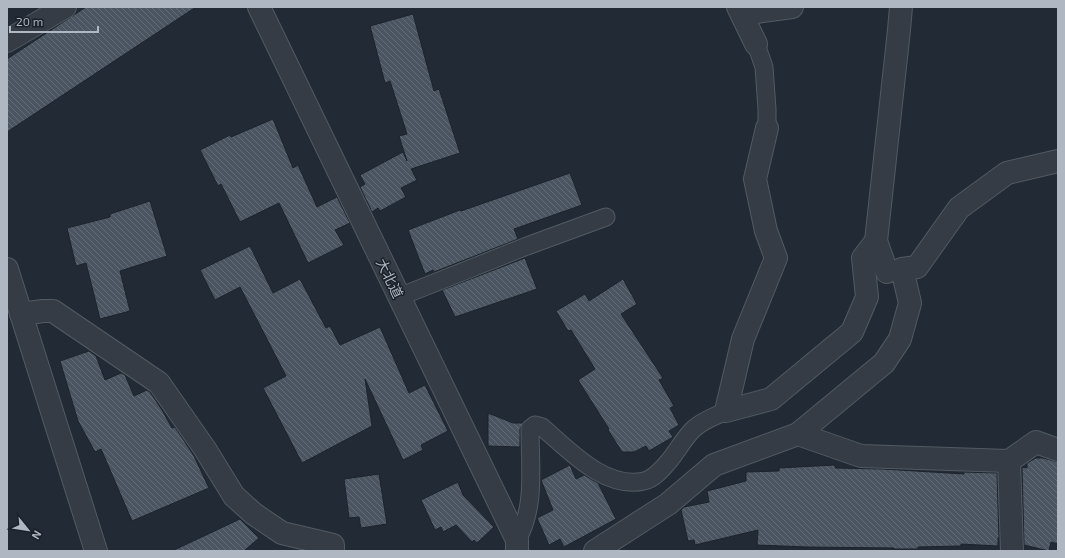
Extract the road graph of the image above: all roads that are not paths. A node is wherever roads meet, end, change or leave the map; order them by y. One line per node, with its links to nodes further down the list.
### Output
1 (65, 7): 6 (street)
2 (258, 7): 14 (street, 大北道)
3 (792, 7): 5 (street)
4 (901, 7): 11 (street)
5 (740, 11): 7 (street)
6 (7, 42)
7 (756, 44): 8 (lane)
8 (767, 128): 16 (street)
9 (1058, 161): 13 (street)
10 (606, 217): 14 (lane)
11 (876, 241): 13 (street); 16 (street)
12 (7, 269): 15 (street)
13 (894, 271): 17 (street)
14 (399, 297): 20 (street, 大北道)
15 (14, 301): 21 (street); 22 (street)
16 (726, 412): 20 (lane)
17 (798, 434): 19 (street); 23 (street)
18 (1058, 450): 19 (street)
19 (1009, 461): 24 (street)
20 (516, 546)
21 (96, 551)
22 (333, 551)
23 (595, 551)
24 (1012, 551)

